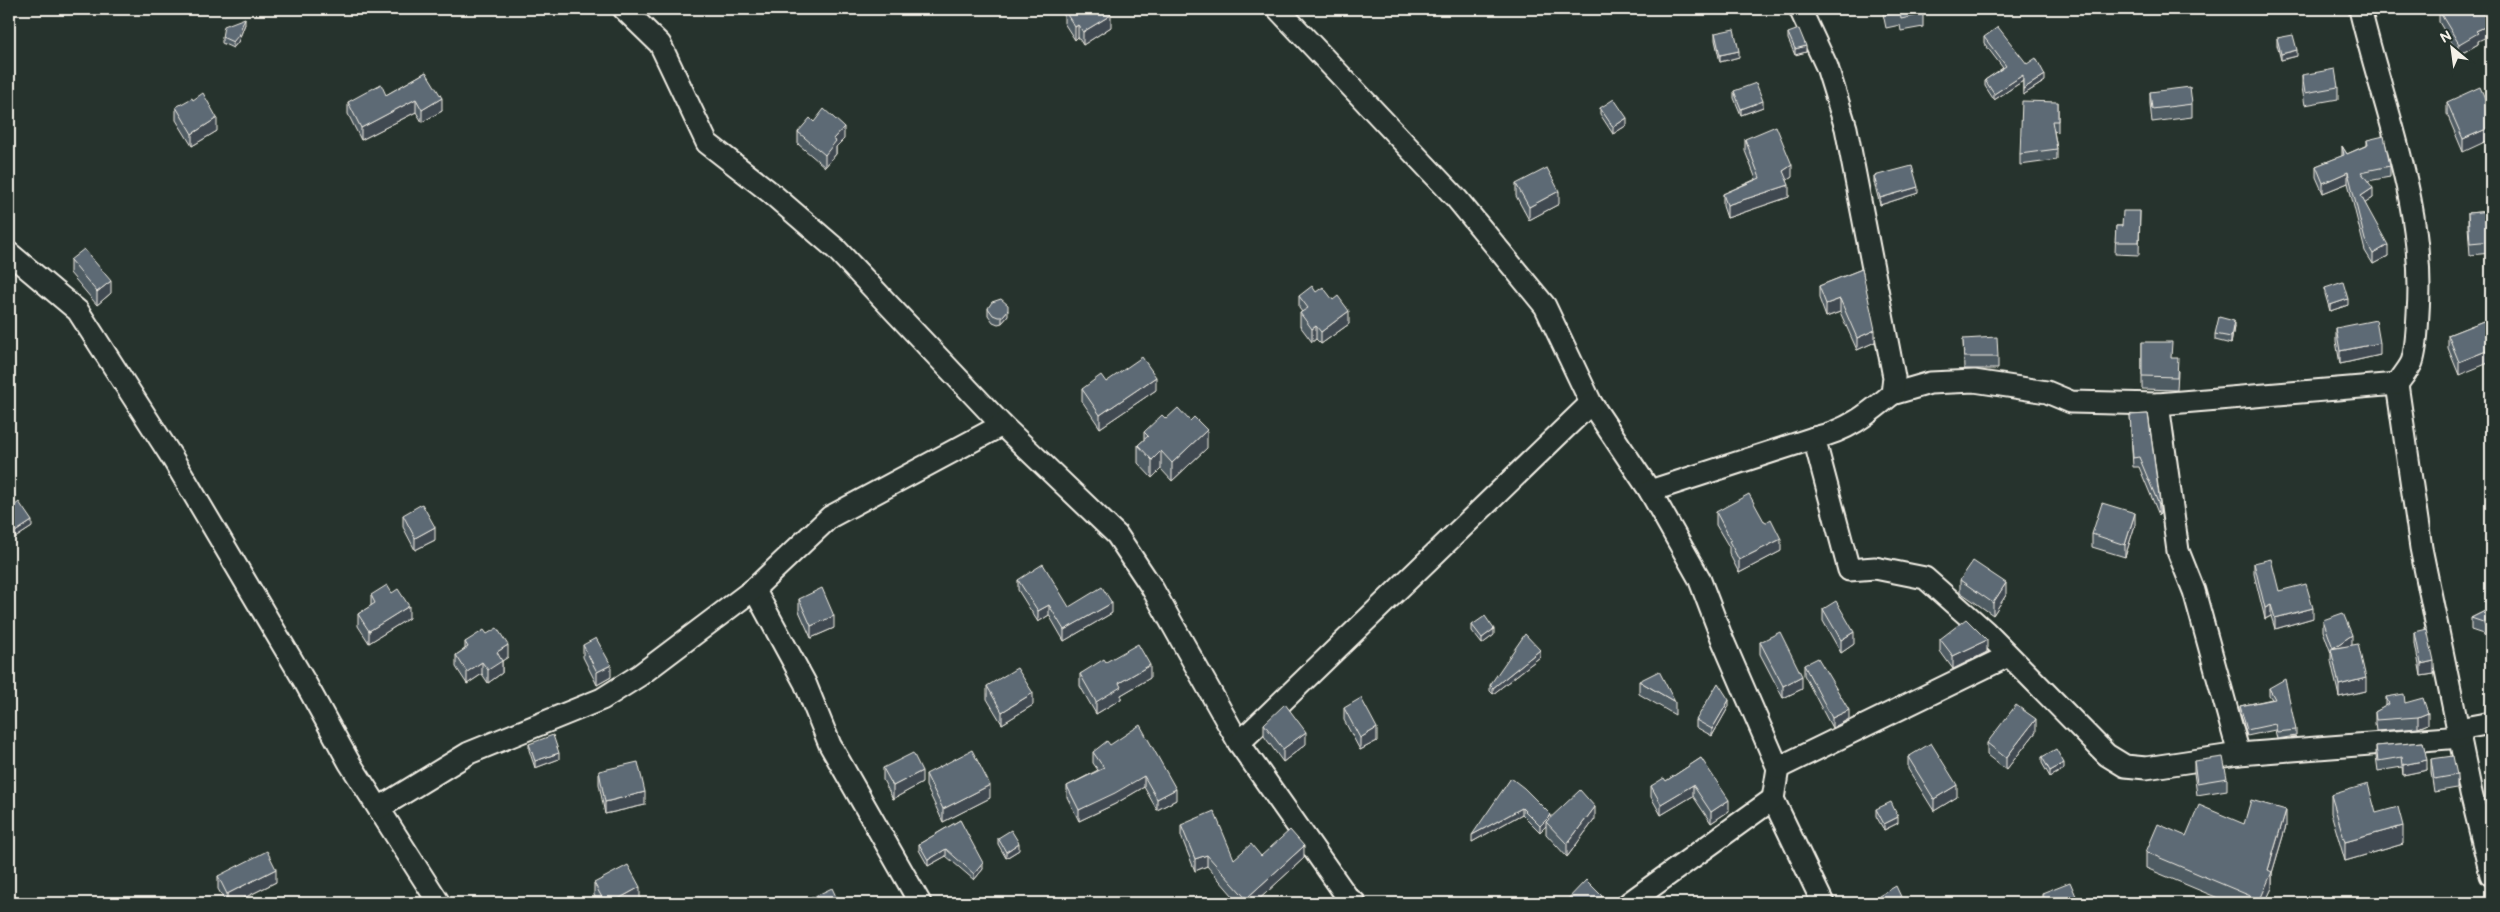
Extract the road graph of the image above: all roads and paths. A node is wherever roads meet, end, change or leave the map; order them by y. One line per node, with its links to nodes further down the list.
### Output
1 (624, 9): 10 (street)
2 (1278, 9): 8 (street)
3 (1800, 9): 7 (street)
4 (2360, 9): 6 (street)
5 (9, 253): 21 (street)
6 (2397, 384): 9 (street); 16 (street)
7 (1892, 394): 9 (street); 11 (street)
8 (1591, 403): 12 (street); 17 (street)
9 (2158, 404): 18 (street)
10 (1002, 425): 13 (street); 17 (street)
11 (1814, 438): 12 (street); 14 (street)
12 (1650, 491): 19 (street)
13 (754, 589): 21 (street); 24 (street)
14 (2008, 656): 18 (street); 19 (street)
15 (2491, 723): 16 (street)
16 (2460, 733): 18 (street); 22 (street)
17 (1239, 743): 25 (street)
18 (2239, 754)
19 (1778, 768): 20 (street)
20 (1773, 799): 26 (street); 27 (street)
21 (379, 808): 23 (street)
22 (2491, 875)
23 (439, 903)
24 (920, 903)
25 (1355, 903)
26 (1629, 903)
27 (1823, 903)

